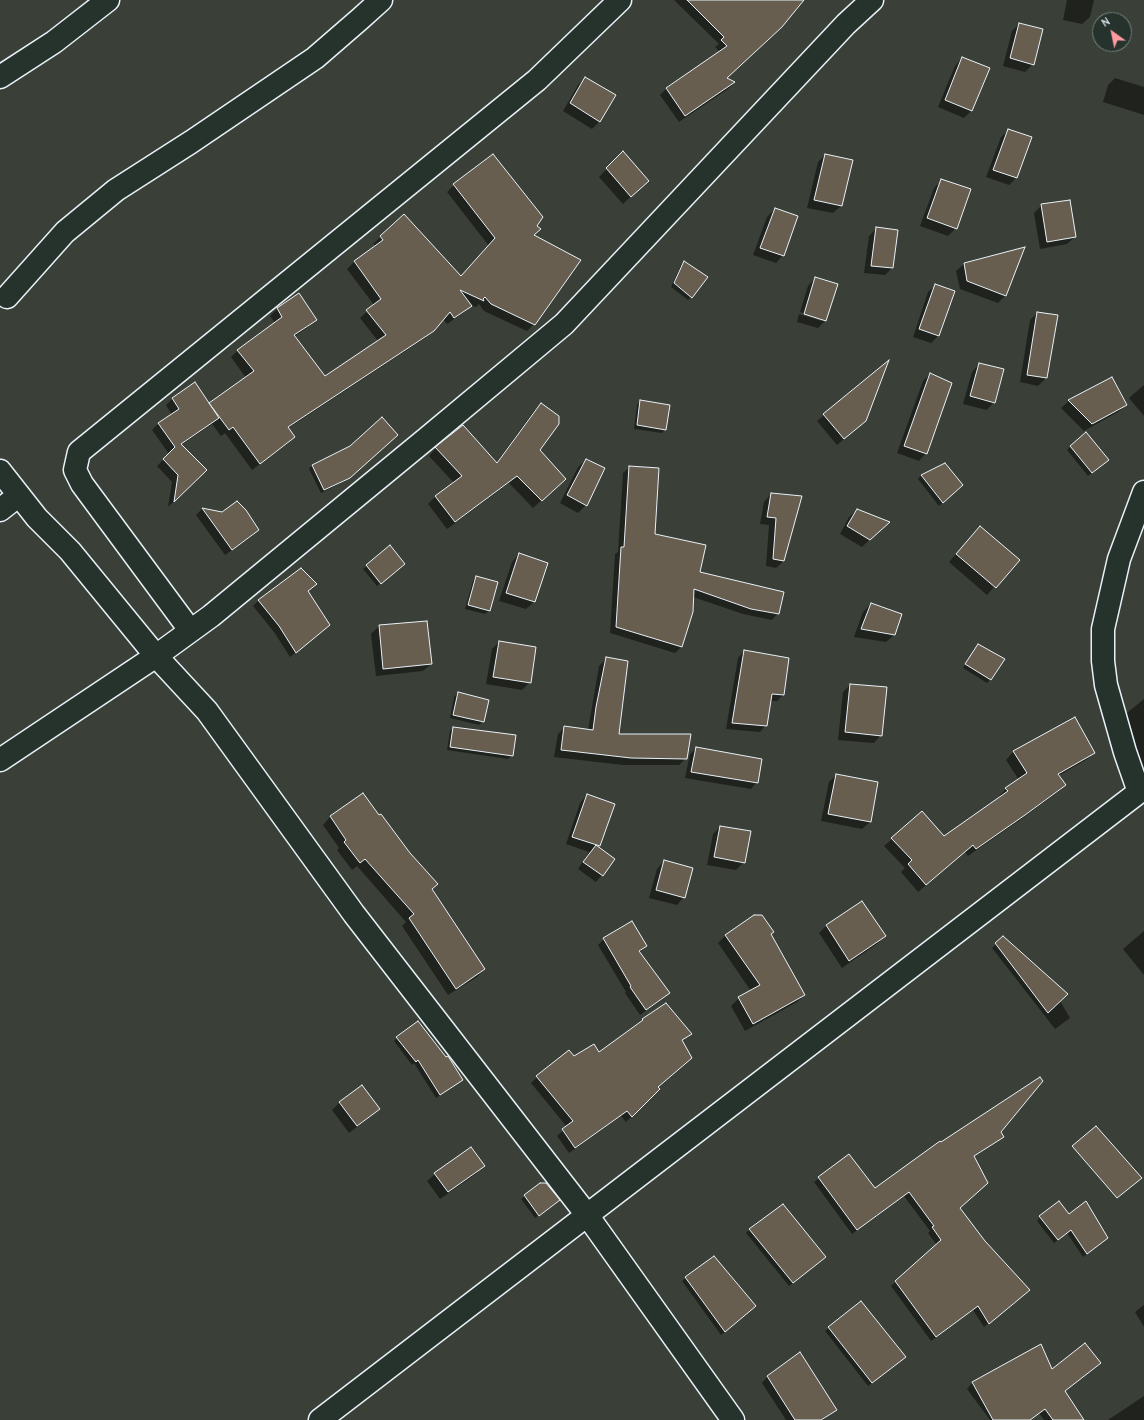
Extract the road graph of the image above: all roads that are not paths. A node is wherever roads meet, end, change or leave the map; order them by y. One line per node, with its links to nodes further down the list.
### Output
1 (108, 0): 5 (street)
2 (381, 0): 6 (street)
3 (620, 0): 11 (street)
4 (872, 0): 11 (street)
5 (0, 77)
6 (7, 297)
7 (0, 471): 9 (street)
8 (1144, 492): 14 (street)
9 (19, 495): 10 (street); 12 (street)
10 (0, 510)
11 (190, 630): 12 (street)
12 (156, 656): 13 (street); 15 (street)
13 (0, 760)
14 (1142, 796): 15 (street)
15 (587, 1215): 16 (street); 17 (street)
16 (320, 1420)
17 (733, 1420)

